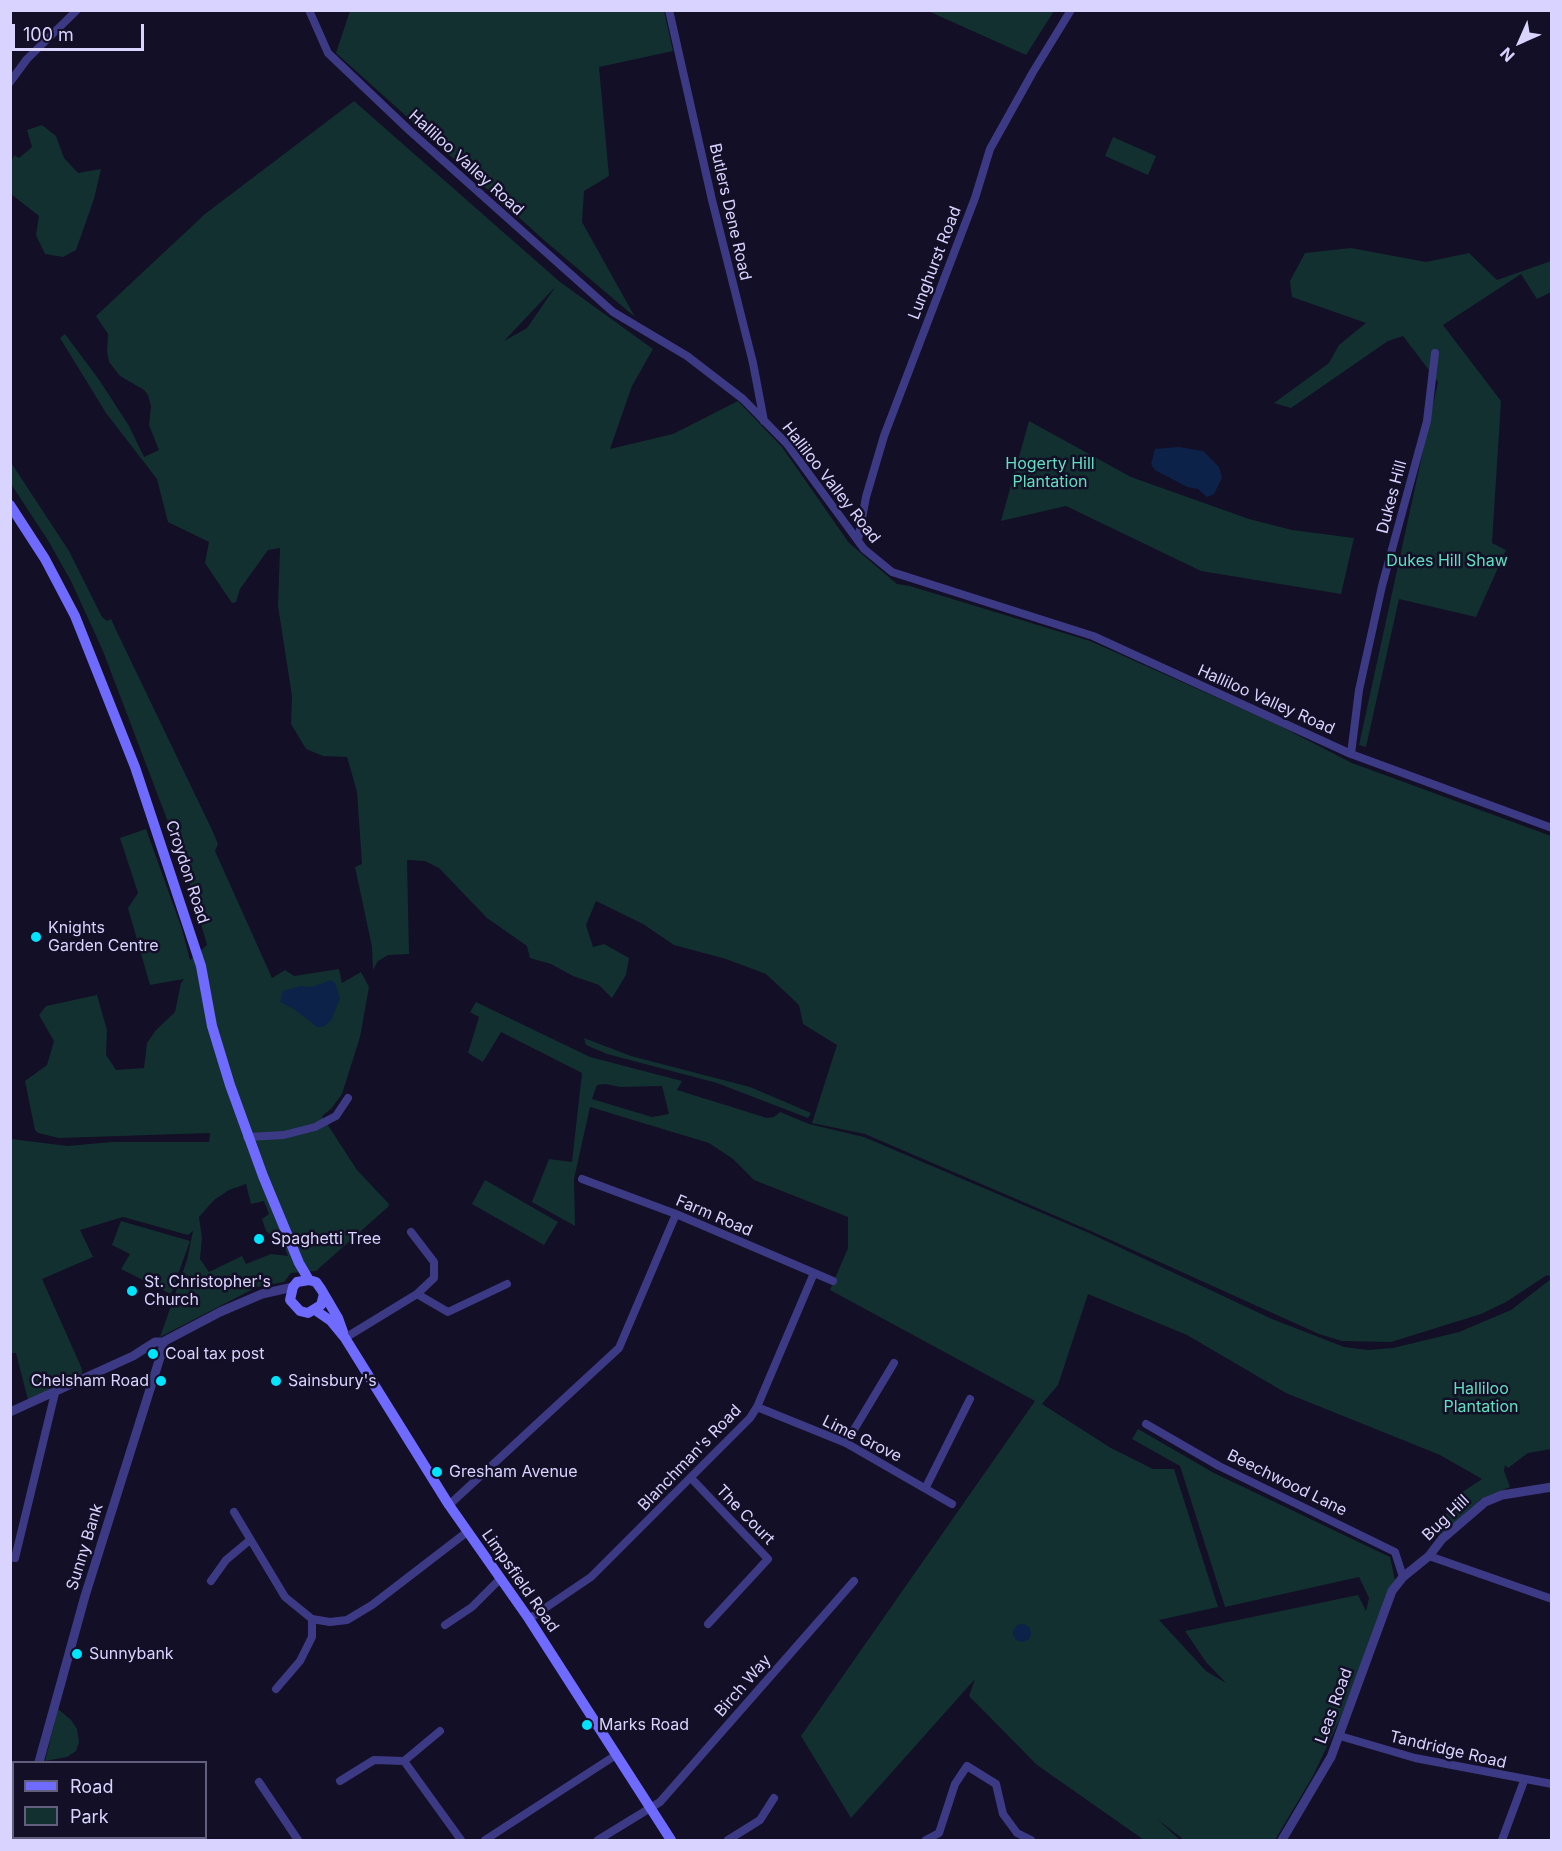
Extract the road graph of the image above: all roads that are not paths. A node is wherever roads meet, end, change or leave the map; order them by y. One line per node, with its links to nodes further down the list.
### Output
1 (77, 10): 5 (street)
2 (309, 10): 7 (street, Halliloo Valley Road)
3 (669, 10): 7 (street, Butlers Dene Road)
4 (1071, 10): 9 (street, Lunghurst Road)
5 (10, 82)
6 (1435, 353): 10 (street, Dukes Hill)
7 (764, 421): 9 (street, Halliloo Valley Road)
8 (10, 505): 13 (main road, Croydon Road)
9 (858, 540): 10 (street, Halliloo Valley Road)
10 (1351, 754): 11 (street, Halliloo Valley Road)
11 (1551, 828)
12 (348, 1098): 13 (street)
13 (248, 1137): 17 (main road, Croydon Road)
14 (582, 1179): 15 (street, Farm Road)
15 (676, 1214): 18 (street, Farm Road); 41 (street)
16 (411, 1232): 25 (street)
17 (299, 1263): 19 (main road, Croydon Road); 22 (main road, Croydon Road)
18 (814, 1273): 20 (street, Farm Road); 33 (street, Blanchman's Road)
19 (309, 1280): 22 (main road); 24 (main road)
20 (833, 1281)
21 (507, 1284): 25 (street)
22 (295, 1285): 23 (street); 26 (main road)
23 (275, 1292): 26 (street); 29 (street)
24 (324, 1294): 27 (main road); 28 (main road, Limpsfield Road)
25 (417, 1294): 28 (street)
26 (291, 1300): 27 (main road)
27 (315, 1310): 28 (main road, Limpsfield Road)
28 (345, 1338): 41 (main road, Limpsfield Road)
29 (163, 1342): 31 (street); 60 (street, Sunny Bank)
30 (894, 1363): 36 (street)
31 (55, 1392): 34 (street); 46 (street)
32 (970, 1399): 38 (street)
33 (757, 1407): 36 (street, Lime Grove); 37 (street, Blanchman's Road)
34 (10, 1412)
35 (1146, 1424): 47 (street, Beechwood Lane)
36 (846, 1443): 38 (street, Lime Grove)
37 (691, 1478): 53 (street, Blanchman's Road); 54 (street, The Court)
38 (926, 1487): 40 (street, Lime Grove)
39 (1551, 1487): 45 (street, Bug Hill)
40 (952, 1504)
41 (449, 1505): 43 (main road, Limpsfield Road)
42 (234, 1512): 44 (street)
43 (467, 1532): 48 (main road, Limpsfield Road); 52 (street)
44 (250, 1540): 49 (street); 52 (street)
45 (1429, 1556): 47 (street, Bug Hill); 51 (street)
46 (10, 1557)
47 (1403, 1577): 58 (street, Leas Road)
48 (500, 1579): 53 (main road, Limpsfield Road); 55 (street)
49 (211, 1581)
50 (854, 1581): 67 (street, Birch Way)
51 (1551, 1599)
52 (312, 1619): 56 (street)
53 (529, 1619): 59 (main road, Limpsfield Road)
54 (708, 1624)
55 (445, 1625)
56 (276, 1689)
57 (440, 1731): 61 (street)
58 (1340, 1736): 63 (street, Tandridge Road); 76 (street, Leas Road)
59 (616, 1755): 67 (main road, Limpsfield Road); 70 (street)
60 (39, 1761)
61 (404, 1761): 62 (street); 69 (street)
62 (340, 1781)
63 (1524, 1781): 65 (street, Tandridge Road); 77 (street)
64 (259, 1782): 68 (street)
65 (1551, 1784)
66 (774, 1798): 73 (street)
67 (650, 1806): 71 (street, Birch Way); 72 (main road, Limpsfield Road)
68 (296, 1840)
69 (461, 1840)
70 (485, 1840)
71 (598, 1840)
72 (671, 1840)
73 (728, 1840)
74 (926, 1840): 75 (street)
75 (1031, 1840)
76 (1282, 1840)
77 (1502, 1840)

